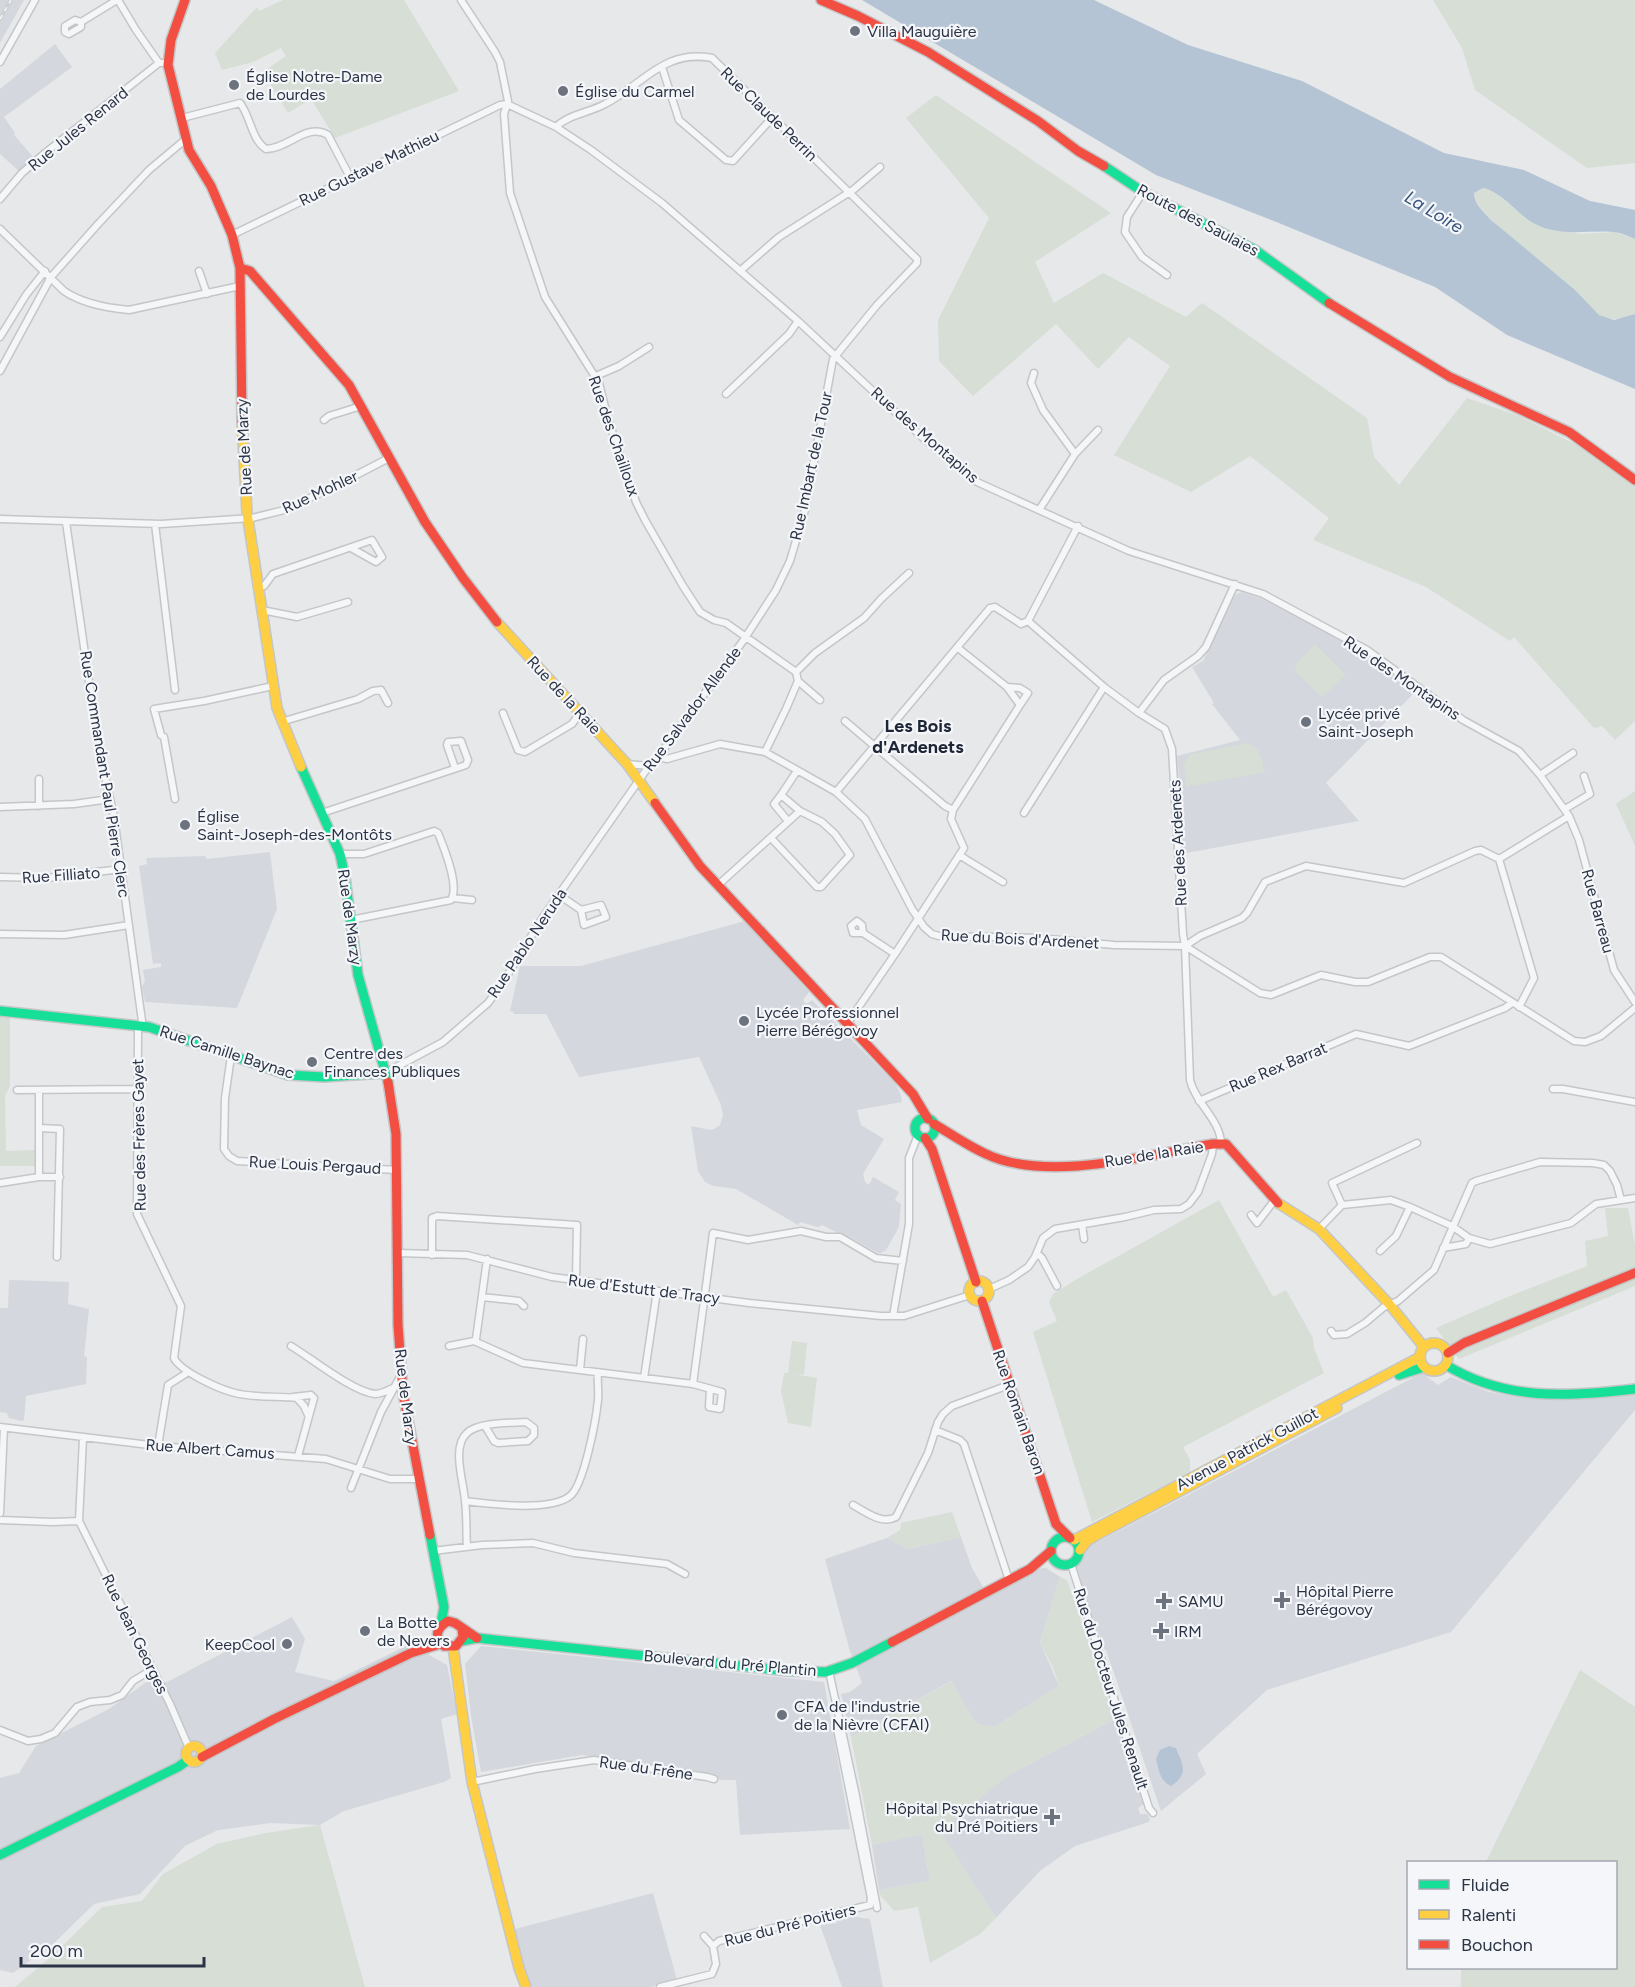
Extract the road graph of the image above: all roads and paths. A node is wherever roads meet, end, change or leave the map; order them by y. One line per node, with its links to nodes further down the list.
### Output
1 (34, 0): 7 (street)
2 (118, 0): 6 (street); 8 (street)
3 (185, 0): 8 (street)
4 (461, 0): 10 (street)
5 (821, 0): 18 (street, Route des Saulaies)
6 (81, 22)
7 (0, 62)
8 (163, 63): 11 (street, Rue de Marzy); 19 (street, Rue Jules Renard)
9 (662, 67): 12 (street, Rue Claude Perrin); 12 (street); 13 (street, Rue Claude Perrin)
10 (507, 104): 13 (street, Rue des Montapins); 16 (street, Rue Gustave Mathieu); 36 (street, Rue des Chailloux)
11 (182, 118): 14 (street, Rue de Marzy); 16 (street)
12 (772, 118): 17 (street, Rue Claude Perrin)
13 (556, 127): 25 (street, Rue des Montapins)
14 (186, 139): 21 (street, Rue de Marzy); 27 (street)
15 (880, 167): 17 (street)
16 (350, 177): 21 (street, Rue Gustave Mathieu)
17 (849, 192): 25 (street); 33 (street, Rue Claude Perrin)
18 (1143, 192): 26 (street); 43 (street, Route des Saulaies)
19 (0, 199)
20 (0, 229): 23 (street)
21 (232, 235): 22 (street, Rue de Marzy)
22 (240, 268): 28 (street, Rue de Marzy); 38 (street, Rue de la Raie)
23 (45, 271): 27 (street); 31 (street)
24 (200, 271): 29 (street)
25 (740, 271): 30 (street, Rue des Montapins)
26 (1167, 275)
27 (51, 277): 29 (street); 34 (street)
28 (240, 286): 29 (street); 46 (street, Rue de Marzy)
29 (207, 294)
30 (798, 321): 33 (street, Rue des Montapins); 37 (street)
31 (0, 337)
32 (649, 347): 36 (street)
33 (836, 355): 44 (street, Rue des Montapins); 57 (street, Rue Imbart de la Tour)
34 (0, 371)
35 (1034, 373): 41 (street)
36 (596, 376): 57 (street, Rue des Chailloux)
37 (726, 394)
38 (361, 405): 39 (street); 42 (street, Rue de la Raie)
39 (324, 420)
40 (1098, 430): 41 (street)
41 (1075, 454): 44 (street)
42 (389, 458): 46 (street, Rue Mohler); 69 (street, Rue de la Raie)
43 (1635, 480)
44 (1039, 510): 49 (street, Rue des Montapins)
45 (0, 519): 47 (street, Rue Mohler)
46 (248, 519): 48 (street, Rue Mohler); 53 (street, Rue de Marzy)
47 (66, 522): 48 (street, Rue Mohler); 87 (street, Rue Commandant Paul Pierre Clerc)
48 (155, 524): 64 (street)
49 (1078, 526): 52 (street, Rue des Montapins); 56 (street)
50 (351, 548): 50 (street); 53 (street)
51 (909, 573): 59 (street)
52 (1235, 584): 70 (street); 81 (street, Rue des Montapins)
53 (258, 588): 55 (street, Rue de Marzy)
54 (348, 602): 55 (street)
55 (262, 610): 61 (street, Rue de Marzy)
56 (1028, 621): 58 (street); 63 (street, Rue des Ardenets)
57 (746, 637): 59 (street, Rue des Chailloux); 76 (street, Rue Salvador Allende)
58 (958, 648): 62 (street); 73 (street)
59 (796, 672): 60 (street)
60 (798, 681): 65 (street); 74 (street)
61 (273, 686): 72 (street, Rue de Marzy); 88 (street)
62 (1007, 687): 67 (street); 67 (street)
63 (1104, 687): 70 (street, Rue des Ardenets); 95 (street)
64 (176, 690)
65 (820, 700)
66 (388, 703): 72 (street)
67 (1020, 705): 92 (street)
68 (503, 713): 69 (street)
69 (580, 713): 77 (street, Rue de la Raie)
70 (1139, 713): 115 (street, Rue des Ardenets)
71 (845, 721): 73 (street)
72 (281, 722): 94 (street, Rue de Marzy)
73 (875, 747): 85 (street); 92 (street)
74 (765, 752): 76 (street, Rue du Bois d'Ardenet); 80 (street, Rue du Bois d'Ardenet)
75 (1573, 753): 81 (street)
76 (658, 757): 78 (street, Rue Salvador Allende)
77 (627, 765): 78 (street); 84 (street, Rue de la Raie)
78 (649, 766): 84 (street, Rue Salvador Allende)
79 (455, 768): 79 (street); 94 (street)
80 (797, 771): 85 (street, Rue du Bois d'Ardenet); 86 (street)
81 (1540, 775): 91 (street, Rue des Montapins)
82 (1584, 776): 91 (street)
83 (39, 778): 89 (street)
84 (639, 781): 105 (street, Rue de la Raie); 106 (street, Rue Pablo Neruda)
85 (836, 792): 110 (street, Rue du Bois d'Ardenet)
86 (782, 795): 93 (street); 97 (street)
87 (110, 799): 89 (street); 102 (street, Rue Commandant Paul Pierre Clerc)
88 (175, 799)
89 (39, 806): 90 (street)
90 (0, 807)
91 (1565, 809): 96 (street, Rue des Montapins)
92 (953, 810): 100 (street)
93 (800, 811): 97 (street); 98 (street)
94 (322, 813): 99 (street, Rue de Marzy)
95 (1024, 813)
96 (1569, 816): 101 (street); 117 (street, Rue Barreau)
97 (788, 822): 98 (street)
98 (771, 838): 105 (street)
99 (340, 854): 107 (street); 111 (street, Rue de Marzy)
100 (959, 855): 104 (street); 110 (street)
101 (1499, 859): 115 (street); 119 (street)
102 (121, 869): 103 (street, Rue Filliato); 112 (street, Rue Commandant Paul Pierre Clerc)
103 (0, 877)
104 (1003, 882)
105 (717, 886): 122 (street, Rue de la Raie)
106 (559, 895): 109 (street); 125 (street, Rue Pablo Neruda)
107 (453, 898): 108 (street); 111 (street)
108 (472, 900)
109 (581, 910)
110 (919, 917): 115 (street, Rue du Bois d'Ardenet); 116 (street)
111 (351, 920): 125 (street, Rue de Marzy)
112 (129, 925): 114 (street); 123 (street, Rue Commandant Paul Pierre Clerc)
113 (863, 933): 116 (street)
114 (0, 934)
115 (1185, 946): 118 (street); 130 (street, Rue des Ardenets)
116 (895, 954): 122 (street)
117 (1635, 1002)
118 (1512, 1003): 119 (street); 130 (street, Rue Rex Barrat)
119 (1519, 1007): 120 (street)
120 (1635, 1008)
121 (0, 1011): 123 (street, Rue Camille Baynac)
122 (847, 1024): 133 (street, Rue de la Raie)
123 (140, 1025): 124 (street, Rue Camille Baynac); 126 (street, Rue des Frères Gayet)
124 (231, 1056): 125 (street, Rue Camille Baynac); 138 (street, Rue Louis Pergaud)
125 (385, 1072): 138 (street, Rue de Marzy)
126 (137, 1089): 129 (street); 184 (street, Rue des Frères Gayet)
127 (1553, 1089): 131 (street)
128 (17, 1090): 129 (street)
129 (39, 1090): 132 (street)
130 (1199, 1101): 136 (street, Rue des Ardenets)
131 (1633, 1101)
132 (39, 1128): 139 (street); 140 (street)
133 (927, 1129): 134 (street); 137 (street, Rue de la Raie); 160 (street)
134 (947, 1131): 136 (street, Rue de la Raie); 137 (street)
135 (1417, 1143): 145 (street)
136 (1217, 1144): 144 (street, Rue de la Raie); 148 (street)
137 (932, 1149): 163 (street)
138 (396, 1170): 155 (street, Rue de Marzy)
139 (60, 1176): 140 (street); 158 (street)
140 (39, 1177): 141 (street)
141 (0, 1183)
142 (1635, 1198): 143 (street)
143 (1622, 1200): 149 (street); 151 (street)
144 (1274, 1201): 147 (street); 150 (street, Rue de la Raie)
145 (1342, 1205): 146 (street); 150 (street)
146 (1410, 1207): 149 (street); 154 (street)
147 (1251, 1215)
148 (1082, 1225): 152 (street); 156 (street)
149 (1452, 1226): 151 (street); 153 (street)
150 (1319, 1229): 171 (street, Rue de la Raie)
151 (1469, 1238): 153 (street)
152 (1084, 1239)
153 (1443, 1248): 171 (street)
154 (1380, 1251)
155 (398, 1253): 157 (street, Rue d'Estutt de Tracy); 186 (street, Rue de Marzy)
156 (1037, 1253): 164 (street); 165 (street)
157 (432, 1255): 159 (street, Rue d'Estutt de Tracy); 162 (street)
158 (57, 1257)
159 (487, 1259): 162 (street, Rue d'Estutt de Tracy); 169 (street)
160 (903, 1261): 168 (street); 173 (street)
161 (1635, 1273): 180 (street)
162 (576, 1280): 166 (street, Rue d'Estutt de Tracy)
163 (976, 1282): 165 (street); 167 (street)
164 (1058, 1286)
165 (989, 1289): 170 (street)
166 (657, 1291): 168 (street, Rue d'Estutt de Tracy); 187 (street)
167 (970, 1295): 170 (street); 173 (street)
168 (706, 1296): 173 (street, Rue d'Estutt de Tracy); 188 (street)
169 (482, 1297): 172 (street); 176 (street)
170 (982, 1301): 189 (street, Rue Romain Baron)
171 (1389, 1305): 174 (street); 179 (street, Rue de la Raie)
172 (524, 1306)
173 (896, 1317)
174 (1331, 1331)
175 (583, 1339): 183 (street)
176 (474, 1341): 178 (street); 183 (street)
177 (291, 1346): 193 (street)
178 (449, 1346)
179 (1424, 1347): 180 (street); 181 (street)
180 (1446, 1350): 182 (street)
181 (1422, 1362): 182 (street); 213 (street, Avenue Patrick Guillot); 216 (street, Avenue Patrick Guillot)
182 (1446, 1365): 192 (street)
183 (580, 1370): 185 (street)
184 (188, 1372): 194 (street); 201 (street)
185 (598, 1373): 187 (street); 207 (street)
186 (401, 1375): 190 (street); 205 (street, Rue de Marzy)
187 (644, 1378): 188 (street)
188 (693, 1384): 191 (street)
189 (1009, 1385): 199 (street); 212 (street, Rue Romain Baron)
190 (393, 1388): 193 (street); 195 (street)
191 (710, 1389)
192 (1635, 1389)
193 (380, 1394): 195 (street)
194 (292, 1398): 196 (street); 196 (street)
195 (387, 1400): 203 (street)
196 (308, 1415): 202 (street)
197 (485, 1426): 197 (street); 207 (street)
198 (2, 1427): 200 (street, Rue Albert Camus); 204 (street)
199 (935, 1430): 208 (street); 222 (street)
200 (83, 1438): 201 (street, Rue Albert Camus); 211 (street)
201 (158, 1446): 202 (street, Rue Albert Camus)
202 (298, 1456): 203 (street, Rue Albert Camus)
203 (357, 1469): 205 (street, Rue Albert Camus); 206 (street)
204 (1, 1476): 209 (street)
205 (418, 1479): 217 (street, Rue de Marzy)
206 (351, 1488)
207 (465, 1501): 214 (street)
208 (853, 1505)
209 (0, 1513)
210 (0, 1520): 211 (street)
211 (79, 1521): 232 (street, Rue Jean Georges)
212 (1056, 1524): 213 (street, Rue Romain Baron); 215 (street, Rue Romain Baron)
213 (1072, 1539): 215 (street); 216 (street)
214 (467, 1547): 217 (street); 221 (street)
215 (1052, 1547): 218 (street); 220 (street, Boulevard du Pré Plantin)
216 (1080, 1550): 219 (street)
217 (433, 1551): 223 (street, Rue de Marzy)
218 (1059, 1564): 219 (street); 220 (street, Boulevard du Pré Plantin)
219 (1071, 1564): 241 (street, Rue du Docteur Jules Renault)
220 (1030, 1569): 222 (street, Boulevard du Pré Plantin)
221 (685, 1574)
222 (1009, 1580): 233 (street, Boulevard du Pré Plantin)
223 (444, 1607): 224 (street, Rue de Marzy); 225 (street, Rue de Marzy)
224 (452, 1621): 225 (street); 226 (street)
225 (441, 1624): 227 (street)
226 (462, 1629): 228 (street, Boulevard du Pré Plantin); 230 (street)
227 (436, 1634): 229 (street); 231 (street)
228 (477, 1638): 230 (street, Boulevard du Pré Plantin); 233 (street, Boulevard du Pré Plantin)
229 (440, 1644): 230 (street); 231 (street)
230 (457, 1644): 240 (street)
231 (411, 1653): 237 (street)
232 (153, 1670): 235 (street); 236 (street, Rue Jean Georges)
233 (829, 1671): 234 (street, Rue du Pré Poitiers)
234 (838, 1721): 243 (street, Rue du Pré Poitiers); 243 (street, Rue du Pré Poitiers)
235 (0, 1730)
236 (189, 1748): 237 (street); 238 (street)
237 (201, 1752): 238 (street)
238 (188, 1760): 242 (street)
239 (714, 1779): 240 (street, Rue du Frêne)
240 (472, 1782): 246 (street)
241 (1153, 1813)
242 (0, 1855)
243 (870, 1905): 245 (street, Rue du Pré Poitiers)
244 (704, 1936): 245 (street)
245 (713, 1946): 247 (street, Rue du Pré Poitiers)
246 (526, 1985)
247 (660, 1987)

